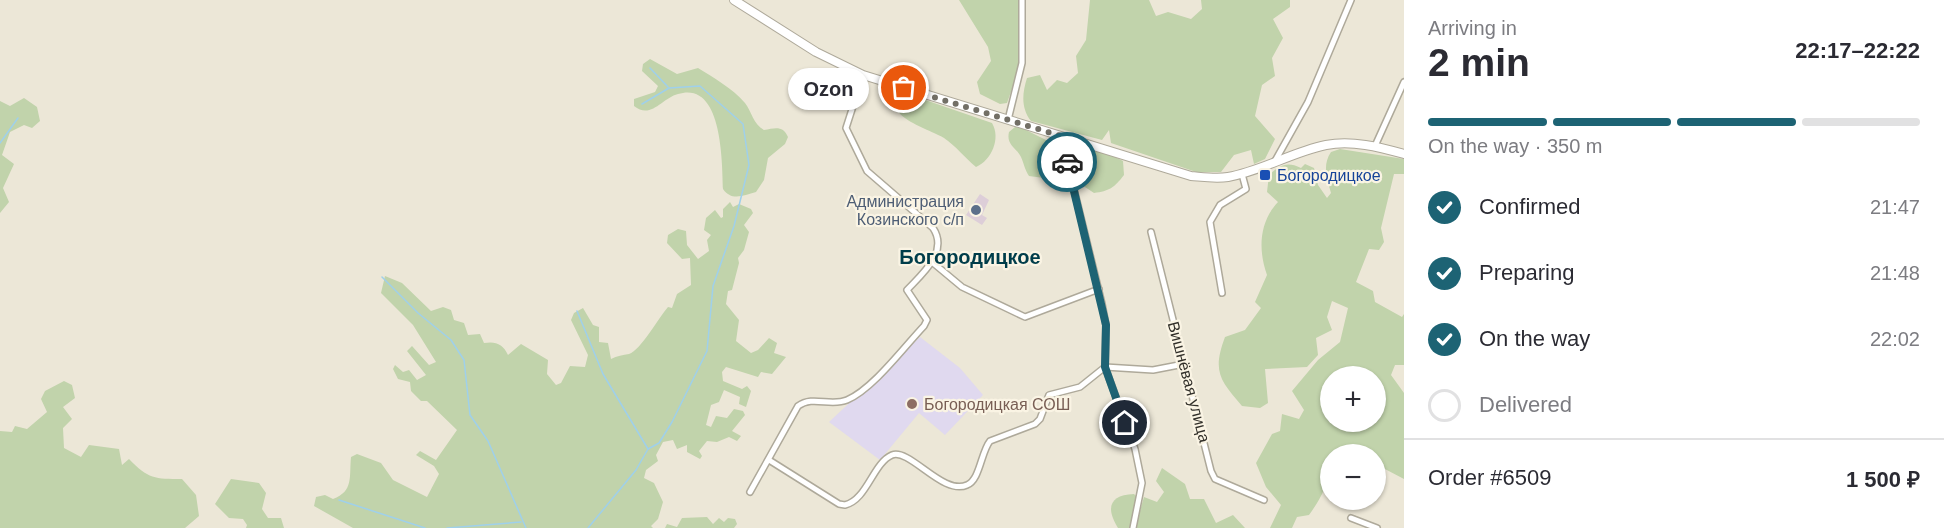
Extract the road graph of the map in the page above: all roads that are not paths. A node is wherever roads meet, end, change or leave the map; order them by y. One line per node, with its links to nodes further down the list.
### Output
1 (734, 0): 4 (street)
2 (1022, 0): 6 (street)
3 (1351, 0): 10 (street)
4 (862, 75): 6 (street); 13 (street)
5 (1404, 82): 8 (street)
6 (1008, 120): 7 (street)
7 (1061, 136): 11 (street); 14 (street)
8 (1375, 146): 9 (street); 10 (street)
9 (1404, 154)
10 (1275, 162): 11 (street)
11 (1242, 174): 15 (street)
12 (1151, 232): 16 (street, Вишнёвая улица)
13 (932, 262): 14 (street); 18 (street)
14 (1099, 290): 17 (street)
15 (1222, 293)
16 (1184, 364): 17 (street); 20 (street, Вишнёвая улица)
17 (1105, 367): 18 (street); 22 (street)
18 (769, 460): 19 (street)
19 (750, 492)
20 (1264, 500)
21 (1351, 518): 23 (street)
22 (1133, 528)
23 (1377, 528)

